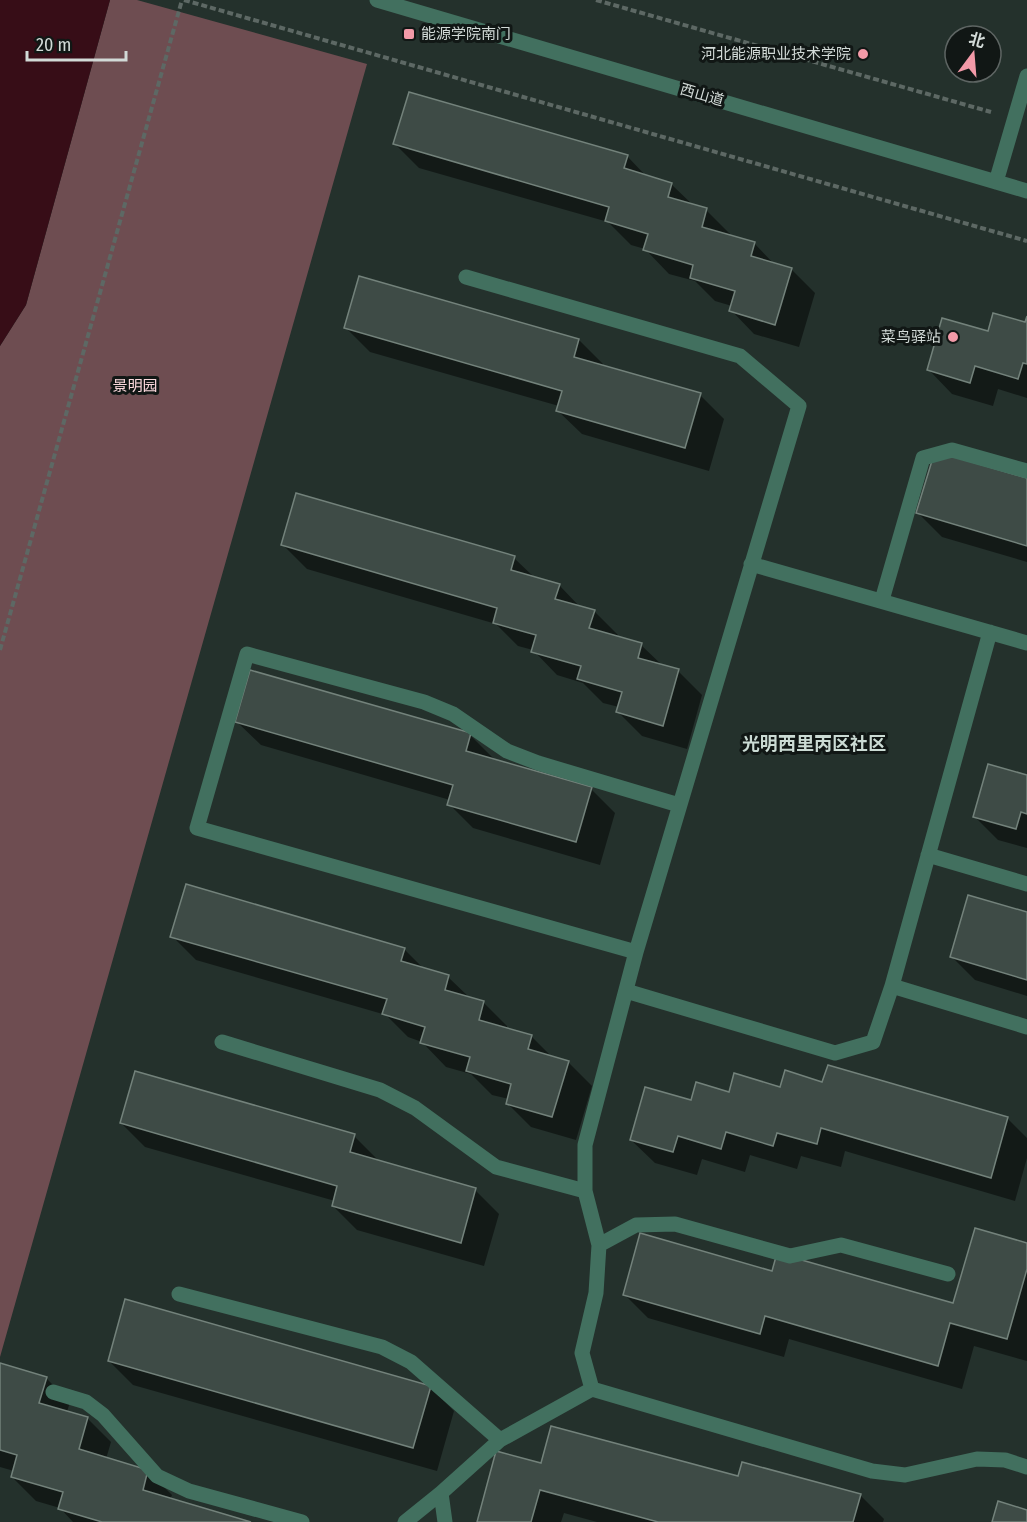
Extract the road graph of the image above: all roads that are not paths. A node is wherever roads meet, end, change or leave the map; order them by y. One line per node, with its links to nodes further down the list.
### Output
1 (377, 0): 3 (street, 西山道)
2 (1027, 76): 3 (street)
3 (996, 182): 4 (street, 西山道)
4 (1027, 191)
5 (466, 277): 7 (street)
6 (1027, 471): 8 (street)
7 (751, 564): 8 (street); 11 (street)
8 (882, 600): 9 (street)
9 (990, 632): 10 (street); 12 (street)
10 (1027, 643)
11 (679, 804): 14 (street); 14 (street)
12 (928, 855): 13 (street); 15 (street)
13 (1027, 884)
14 (636, 952): 16 (street)
15 (892, 986): 16 (street); 17 (street)
16 (626, 991): 19 (street)
17 (1027, 1027)
18 (222, 1042): 19 (street)
19 (585, 1191): 20 (street)
20 (599, 1245): 21 (street); 23 (street)
21 (948, 1274)
22 (179, 1294): 25 (street)
23 (592, 1389): 25 (street); 26 (street)
24 (53, 1392): 28 (street)
25 (500, 1440): 27 (street)
26 (1027, 1467)
27 (441, 1493): 29 (street); 30 (street)
28 (302, 1522)
29 (405, 1522)
30 (445, 1522)

